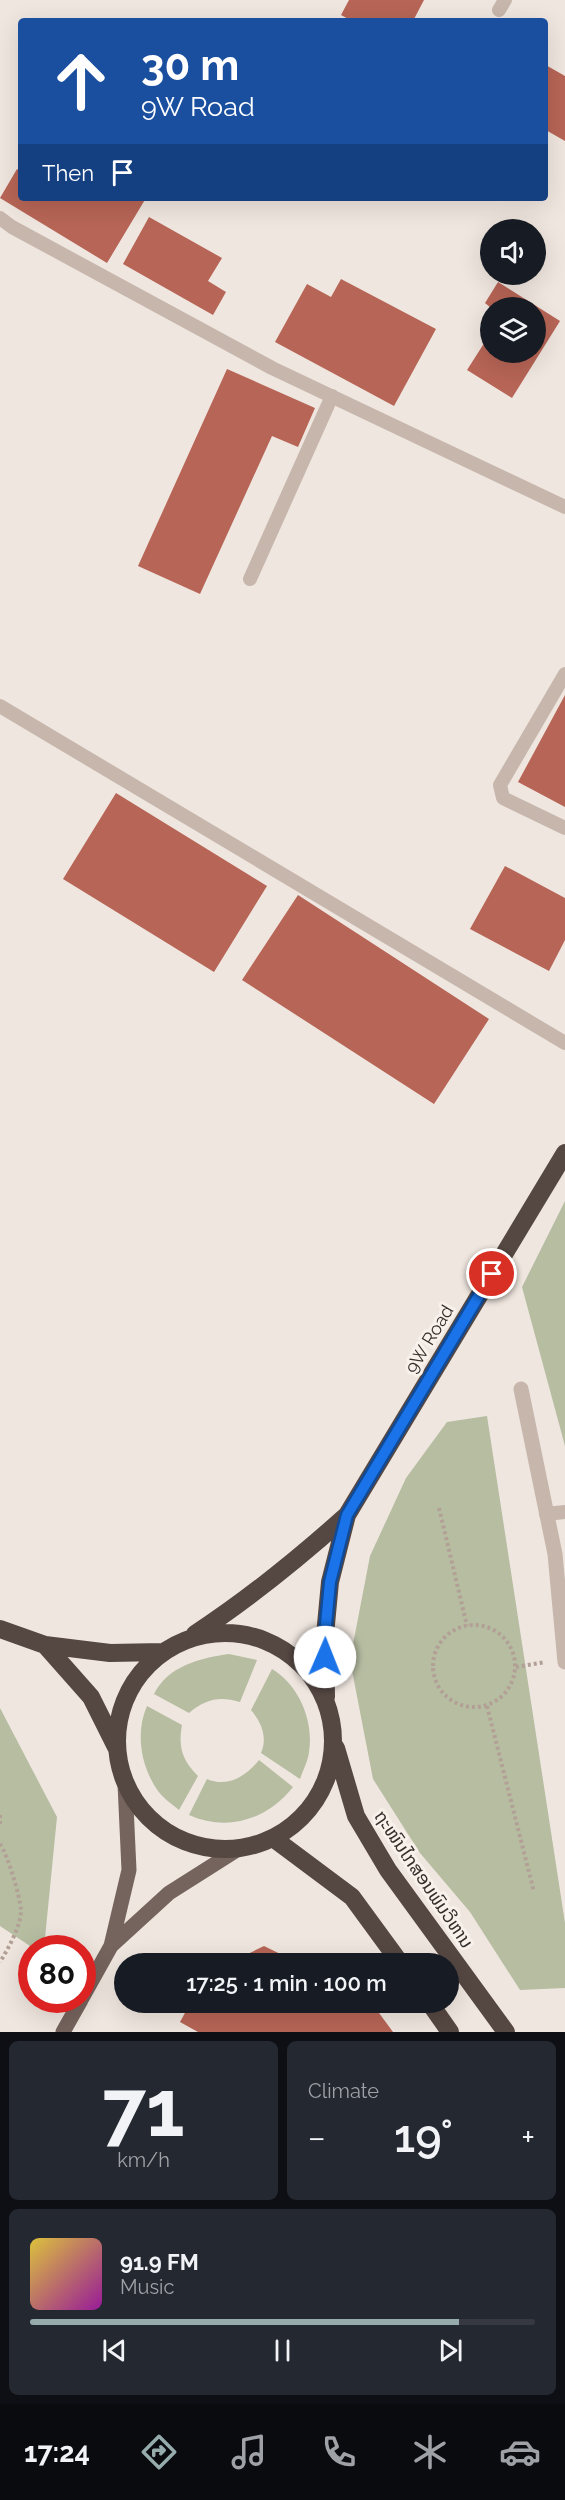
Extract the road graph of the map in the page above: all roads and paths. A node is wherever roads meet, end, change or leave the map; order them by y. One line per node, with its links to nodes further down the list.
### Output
1 (0, 218): 2 (lane)
2 (332, 396): 3 (lane); 4 (lane)
3 (565, 507)
4 (250, 579)
5 (565, 674): 7 (lane)
6 (0, 706): 8 (lane)
7 (565, 828)
8 (565, 1043)
9 (565, 1153): 14 (highway, 9W Road)
10 (521, 1389): 13 (street)
11 (439, 1508): 16 (path)
12 (565, 1512): 13 (lane)
13 (546, 1514): 15 (street)
14 (347, 1515): 18 (highway); 23 (highway)
15 (560, 1554): 21 (street)
16 (467, 1626): 22 (path); 24 (path)
17 (0, 1629): 19 (highway)
18 (186, 1640): 20 (highway); 23 (highway)
19 (45, 1645): 20 (highway); 26 (highway)
20 (163, 1652): 26 (highway)
21 (565, 1660): 22 (path)
22 (516, 1666): 24 (path)
23 (326, 1701): 25 (highway, ຖະໜົນໄກສອນພົມວິຫານ)
24 (487, 1706): 33 (path)
25 (334, 1738): 30 (highway); 42 (highway, ຖະໜົນໄກສອນພົມວິຫານ)
26 (116, 1747): 27 (highway)
27 (125, 1784): 32 (highway); 34 (main road)
28 (0, 1815): 29 (path)
29 (0, 1824)
30 (273, 1838): 32 (highway); 35 (highway)
31 (0, 1844): 36 (path)
32 (240, 1848): 34 (main road)
33 (534, 1892)
34 (111, 1946): 37 (main road)
35 (393, 1953)
36 (0, 1962)
37 (96, 1973)
38 (74, 2013): 40 (main road)
39 (437, 2013): 41 (highway)
40 (63, 2032)
41 (450, 2032)
42 (506, 2032)

